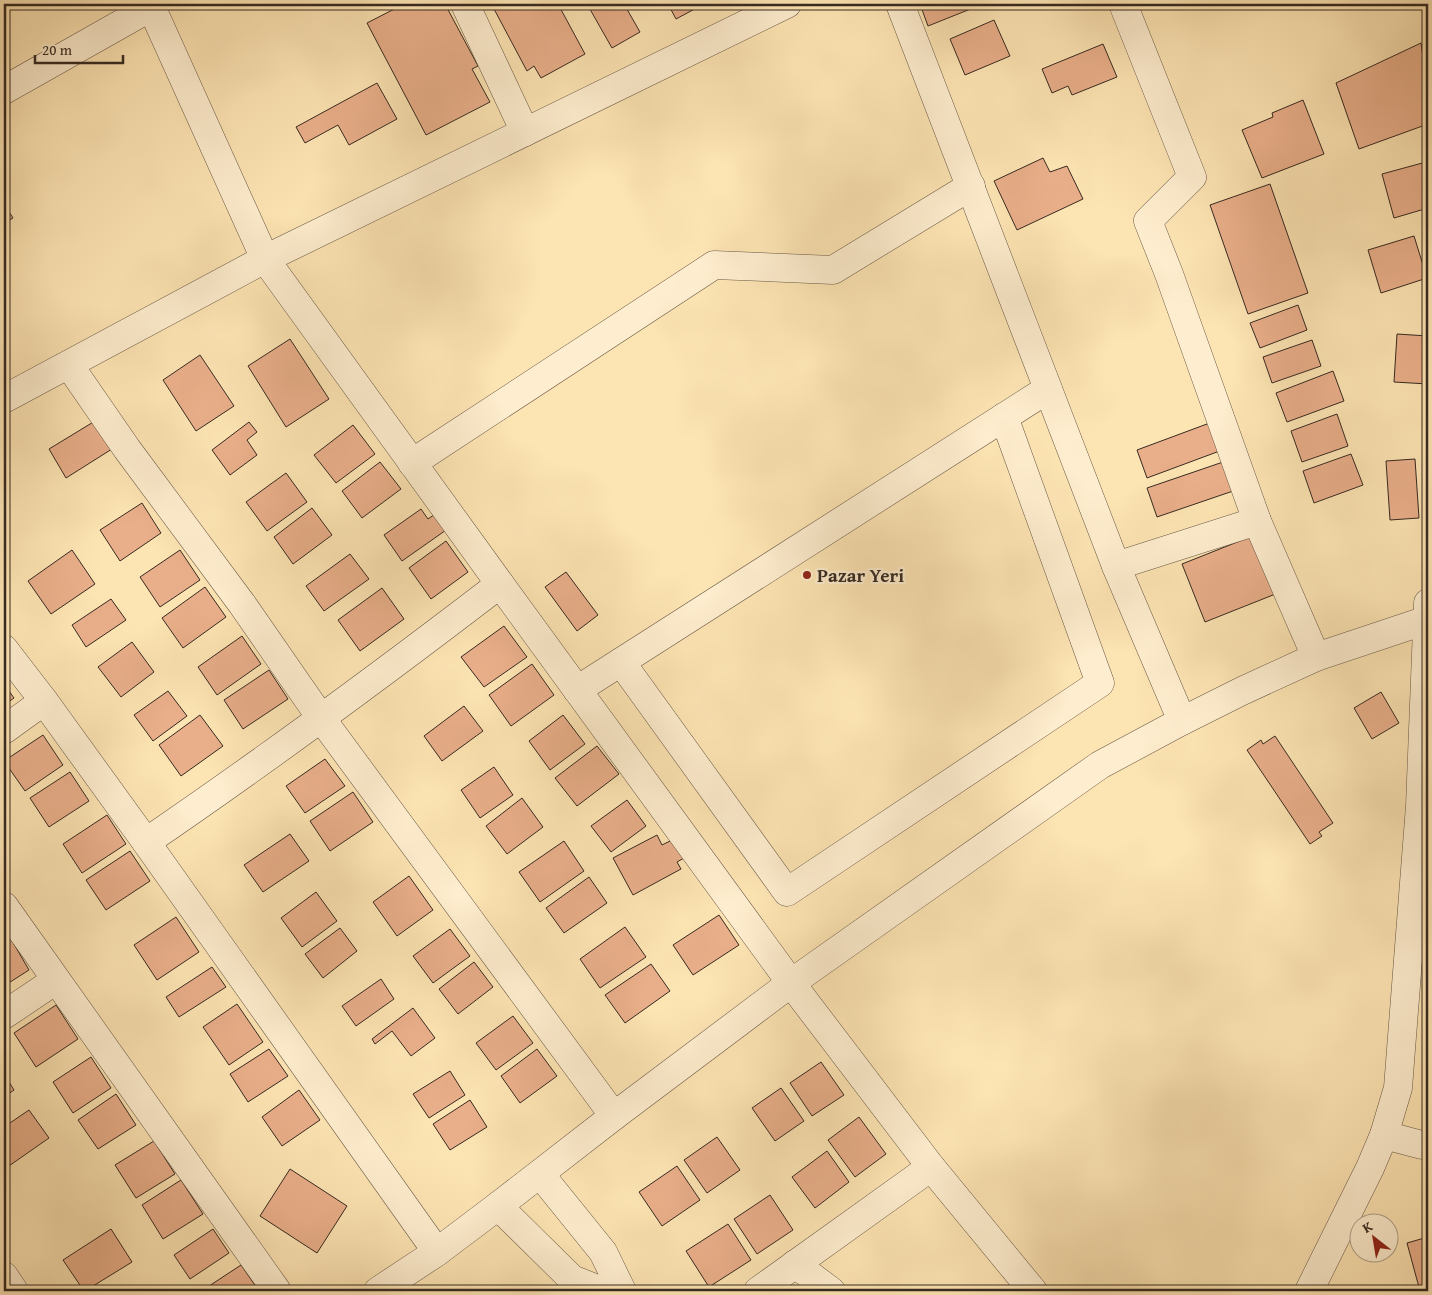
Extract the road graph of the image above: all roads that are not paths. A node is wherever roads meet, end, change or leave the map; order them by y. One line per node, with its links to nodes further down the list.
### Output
1 (465, 4): 7 (street)
2 (787, 4): 7 (street)
3 (900, 4): 8 (street)
4 (1123, 4): 15 (street)
5 (150, 6): 6 (street); 9 (street)
6 (4, 90)
7 (525, 132): 9 (street)
8 (970, 186): 11 (street); 14 (street)
9 (265, 259): 10 (street); 14 (street)
10 (69, 365): 12 (street); 24 (street)
11 (1048, 389): 13 (street); 16 (street)
12 (4, 399)
13 (1004, 417): 21 (street); 21 (street)
14 (412, 463): 17 (street)
15 (1256, 521): 16 (street); 20 (street)
16 (1116, 566): 25 (street)
17 (500, 584): 22 (street); 24 (street)
18 (1427, 611): 20 (street); 33 (street)
19 (4, 649): 23 (street)
20 (1316, 657): 25 (street)
21 (621, 662): 22 (street)
22 (577, 690): 30 (street)
23 (44, 701): 26 (street); 27 (street)
24 (321, 718): 27 (street); 32 (street)
25 (1182, 721): 30 (street)
26 (4, 730)
27 (146, 842): 38 (street)
28 (4, 906): 29 (street)
29 (56, 980): 31 (street); 42 (street)
30 (791, 983): 32 (street); 35 (street)
31 (4, 1015)
32 (614, 1116): 36 (street)
33 (1384, 1135): 34 (street); 49 (street)
34 (1426, 1151)
35 (931, 1167): 39 (street); 48 (street)
36 (540, 1174): 37 (street); 45 (street)
37 (498, 1206): 38 (street); 44 (street)
38 (437, 1252): 43 (street)
39 (794, 1264): 46 (street); 47 (street)
40 (4, 1276): 41 (street)
41 (14, 1291)
42 (277, 1291)
43 (378, 1291)
44 (602, 1291)
45 (622, 1291)
46 (758, 1291)
47 (831, 1291)
48 (1033, 1291)
49 (1308, 1291)

